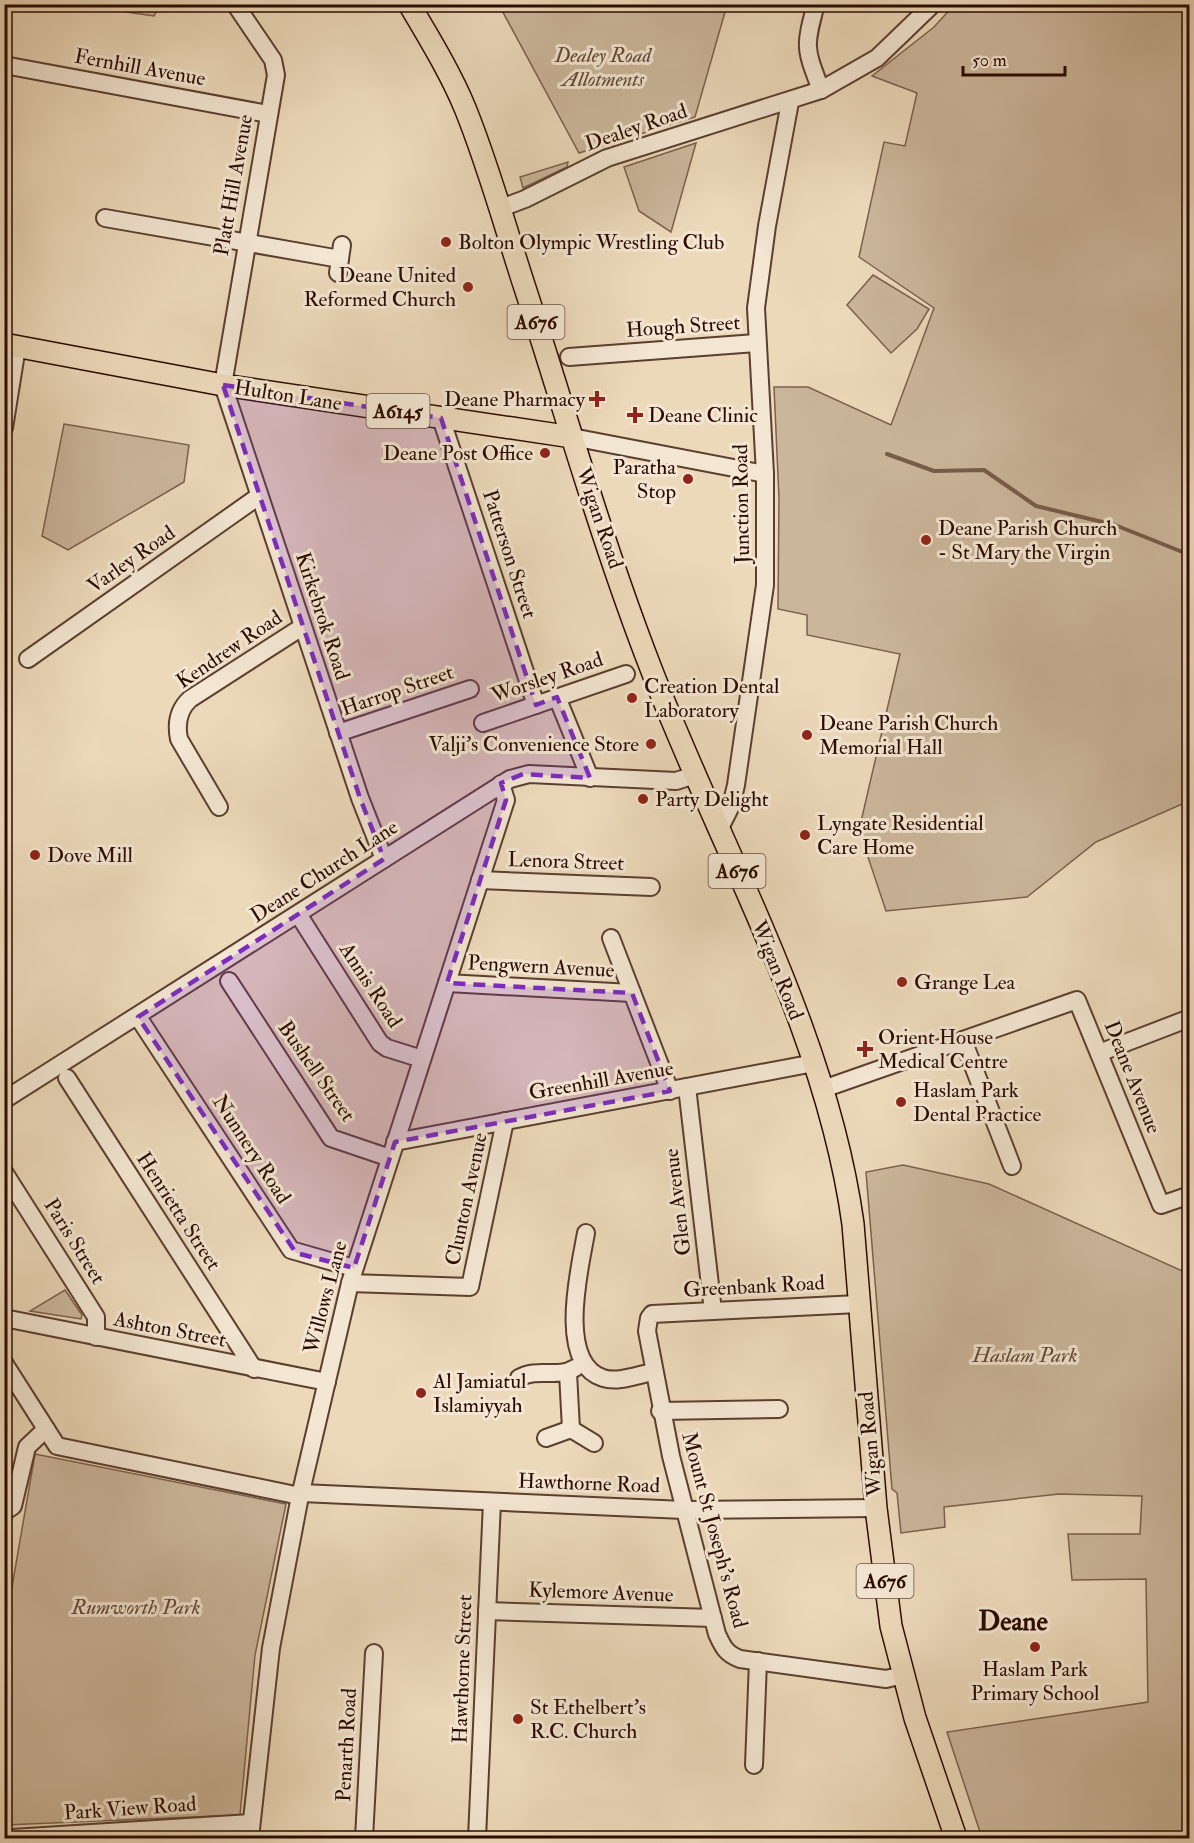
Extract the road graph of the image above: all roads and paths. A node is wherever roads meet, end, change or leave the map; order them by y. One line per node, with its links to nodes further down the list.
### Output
1 (235, 4): 8 (street, Platt Hill Avenue)
2 (409, 4): 9 (main road, Wigan Road / A676)
3 (816, 4): 6 (street)
4 (933, 4): 6 (street, Dealey Road)
5 (5, 58): 8 (street, Fernhill Avenue)
6 (821, 90): 7 (street, Dealey Road)
7 (790, 102): 9 (street, Dealey Road); 13 (street, Junction Road)
8 (268, 114): 11 (street, Platt Hill Avenue)
9 (501, 208): 19 (main road, Wigan Road / A676)
10 (105, 217): 11 (street)
11 (246, 242): 12 (street); 16 (street, Platt Hill Avenue)
12 (340, 259)
13 (756, 343): 15 (street, Hough Street); 20 (street, Junction Road)
14 (11, 346): 16 (main road, Hulton Lane / A6145); 18 (street)
15 (569, 357)
16 (223, 385): 17 (main road, Hulton Lane / A6145); 21 (street, Kirkebrok Road)
17 (441, 418): 19 (main road, Hulton Lane / A6145); 27 (street, Patterson Street)
18 (4, 428)
19 (572, 437): 20 (street); 30 (main road, Wigan Road / A676)
20 (765, 474): 34 (street, Junction Road)
21 (259, 496): 22 (street, Kirkebrok Road); 23 (street, Varley Road)
22 (303, 627): 29 (street, Kirkebrok Road); 33 (street, Kendrew Road)
23 (28, 659)
24 (626, 674): 26 (street, Worsley Road)
25 (470, 689): 29 (street, Harrop Street)
26 (557, 697): 27 (street, Worsley Road); 31 (street)
27 (536, 705): 28 (street, Worsley Road)
28 (483, 723)
29 (338, 733): 35 (street, Kirkebrok Road)
30 (695, 775): 31 (street, Deane Church Lane); 34 (main road, Wigan Road / A676)
31 (590, 778): 32 (street, Deane Church Lane)
32 (501, 783): 35 (street, Deane Church Lane); 36 (street, Willows Lane)
33 (219, 807)
34 (719, 830): 48 (main road, Wigan Road / A676)
35 (384, 859): 38 (street, Deane Church Lane)
36 (480, 880): 37 (street, Lenora Street); 41 (street, Willows Lane)
37 (651, 887)
38 (298, 914): 43 (street, Deane Church Lane); 47 (street, Annis Road)
39 (611, 938): 42 (street)
40 (229, 981): 55 (street, Bushell Street)
41 (447, 983): 42 (street, Pengwern Avenue); 47 (street, Willows Lane)
42 (632, 993): 52 (street)
43 (138, 1017): 53 (street, Deane Church Lane); 60 (street, Nunnery Road)
44 (1190, 1018): 46 (street)
45 (963, 1040): 46 (street, Deane Avenue); 51 (street); 56 (street)
46 (1099, 1053): 58 (street, Deane Avenue)
47 (422, 1059): 55 (street, Willows Lane)
48 (814, 1063): 50 (street, Greenhill Avenue); 51 (main road, Wigan Road / A676)
49 (67, 1078): 68 (street, Henrietta Street)
50 (687, 1087): 52 (street, Greenhill Avenue); 62 (street, Glen Avenue)
51 (823, 1089): 61 (main road, Wigan Road / A676)
52 (670, 1090): 54 (street, Greenhill Avenue)
53 (4, 1100)
54 (505, 1121): 55 (street, Greenhill Avenue); 60 (street, Clunton Avenue)
55 (392, 1150): 60 (street, Willows Lane)
56 (1012, 1166)
57 (4, 1172): 65 (street, Paris Street)
58 (1190, 1195)
59 (586, 1233): 67 (street)
60 (352, 1276): 72 (street, Willows Lane)
61 (858, 1304): 62 (street, Greenbank Road); 81 (main road, Wigan Road / A676)
62 (712, 1311): 63 (street, Greenbank Road)
63 (652, 1314): 69 (street, Mount St Joseph's Road)
64 (4, 1318): 65 (street, Ashton Street)
65 (96, 1337): 68 (street, Ashton Street)
66 (4, 1363): 75 (street, Hawthorne Road)
67 (584, 1363): 69 (street); 70 (street)
68 (254, 1369): 72 (street, Ashton Street)
69 (652, 1372): 74 (street, Mount St Joseph's Road)
70 (568, 1373): 71 (street); 76 (street)
71 (519, 1377)
72 (327, 1382): 79 (street, Willows Lane)
73 (779, 1409): 74 (street)
74 (660, 1411): 82 (street, Mount St Joseph's Road)
75 (46, 1429): 79 (street, Hawthorne Road); 83 (street)
76 (572, 1429): 77 (street); 78 (street)
77 (546, 1438)
78 (594, 1443)
79 (301, 1495): 80 (street, Hawthorne Road); 90 (street, Willows Lane)
80 (492, 1502): 82 (street, Hawthorne Road); 84 (street, Hawthorne Street)
81 (876, 1508): 82 (street, Hawthorne Road); 88 (main road, Wigan Road / A676)
82 (684, 1510): 85 (street, Mount St Joseph's Road)
83 (4, 1512)
84 (487, 1611): 85 (street, Kylemore Avenue); 93 (street, Hawthorne Street)
85 (713, 1618): 87 (street, Mount St Joseph's Road)
86 (374, 1653): 92 (street, Penarth Road)
87 (758, 1661): 88 (street, Mount St Joseph's Road); 89 (street)
88 (903, 1676): 94 (main road, Wigan Road / A676)
89 (754, 1766)
90 (252, 1834): 91 (street, Park View Road)
91 (12, 1839)
92 (364, 1839)
93 (477, 1839)
94 (956, 1839)

